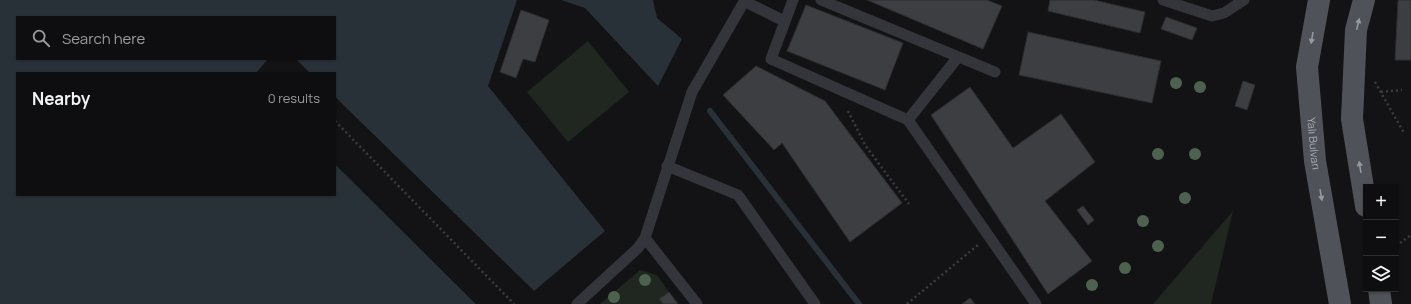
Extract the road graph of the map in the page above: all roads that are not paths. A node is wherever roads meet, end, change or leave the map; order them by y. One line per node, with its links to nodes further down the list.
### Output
1 (745, 0): 8 (lane); 12 (lane)
2 (793, 0): 8 (lane)
3 (821, 0): 9 (lane)
4 (1163, 0): 5 (lane)
5 (1244, 0)
6 (1319, 0): 16 (main road, Yalı Bulvarı, one-way to 16)
7 (1364, 0): 13 (main road, one-way to 7)
8 (784, 21): 11 (lane)
9 (958, 57): 10 (lane); 11 (lane)
10 (995, 72)
11 (908, 120): 20 (lane)
12 (667, 166): 14 (lane); 19 (lane)
13 (1363, 187)
14 (645, 238): 17 (lane); 18 (lane)
15 (1379, 292): 21 (main road)
16 (1339, 295)
17 (577, 304)
18 (697, 304)
19 (815, 304)
20 (1036, 304)
21 (1381, 304)

